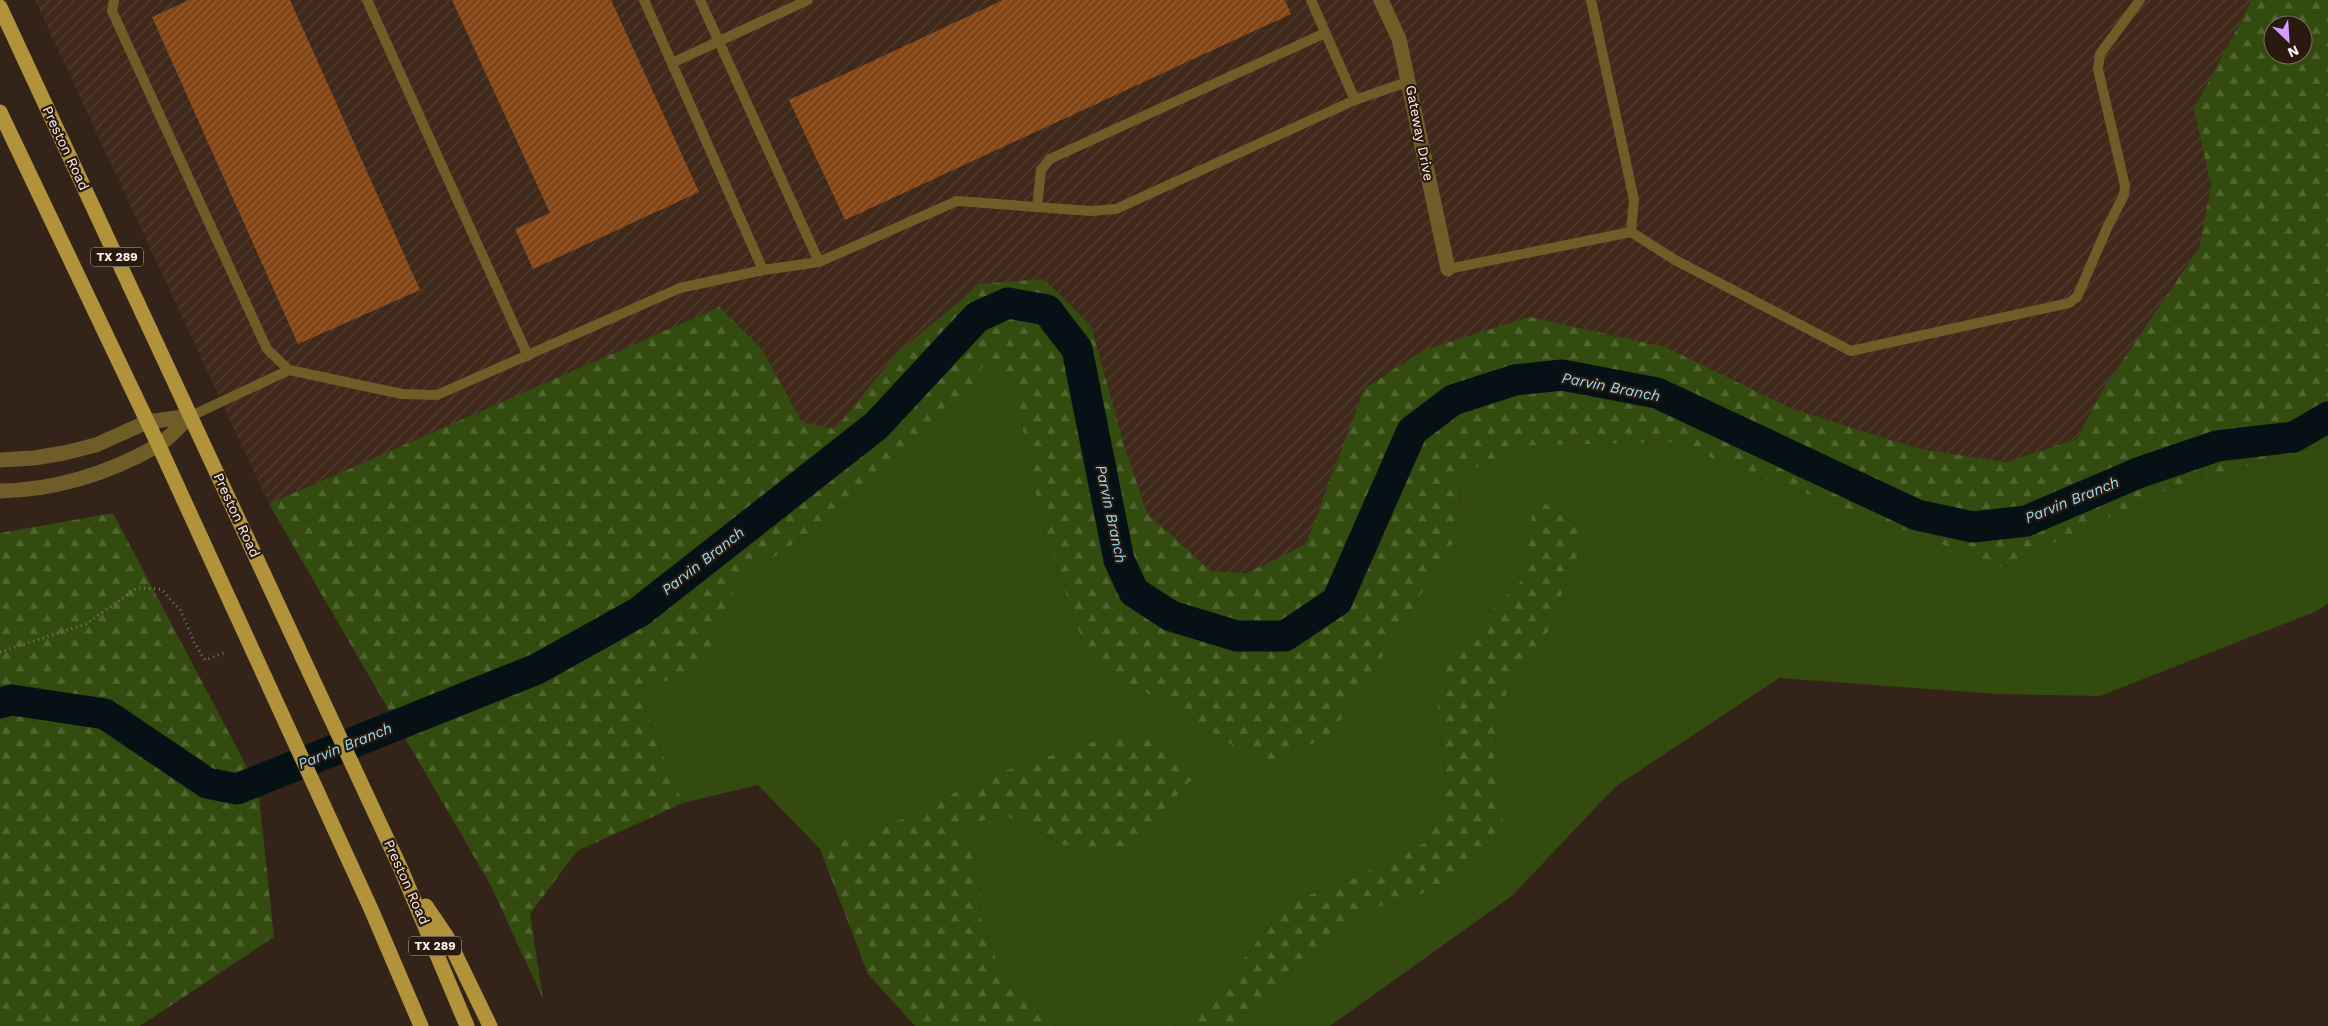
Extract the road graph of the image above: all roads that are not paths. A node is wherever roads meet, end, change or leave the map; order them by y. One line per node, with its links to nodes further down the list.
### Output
1 (114, 0): 23 (lane)
2 (367, 0): 22 (lane)
3 (644, 0): 13 (lane)
4 (700, 0): 12 (lane)
5 (808, 0): 12 (lane)
6 (1312, 0): 11 (lane)
7 (1381, 0): 14 (street, Gateway Drive)
8 (1591, 0): 18 (lane)
9 (2140, 0): 18 (lane)
10 (0, 6): 24 (main road, Preston Road / TX 289)
11 (1326, 33): 15 (lane); 17 (lane)
12 (719, 41): 13 (lane); 19 (lane)
13 (672, 62): 21 (lane)
14 (1410, 81): 15 (lane); 20 (street, Gateway Drive)
15 (1355, 100): 17 (lane)
16 (0, 112): 25 (main road, TX 289)
17 (1037, 207): 19 (lane)
18 (1632, 232): 20 (lane)
19 (819, 262): 21 (lane)
20 (1448, 269)
21 (763, 270): 22 (lane)
22 (528, 356): 23 (lane)
23 (290, 370): 24 (lane)
24 (191, 416): 25 (street); 26 (street); 29 (main road, Preston Road / TX 289)
25 (147, 422): 26 (main road, TX 289); 27 (street)
26 (158, 446): 28 (street); 30 (main road, TX 289)
27 (0, 460)
28 (0, 491)
29 (400, 867): 33 (main road, Preston Road / TX 289); 34 (main road)
30 (371, 909): 31 (main road); 32 (main road, TX 289)
31 (412, 1026)
32 (421, 1026)
33 (468, 1026)
34 (490, 1026)

